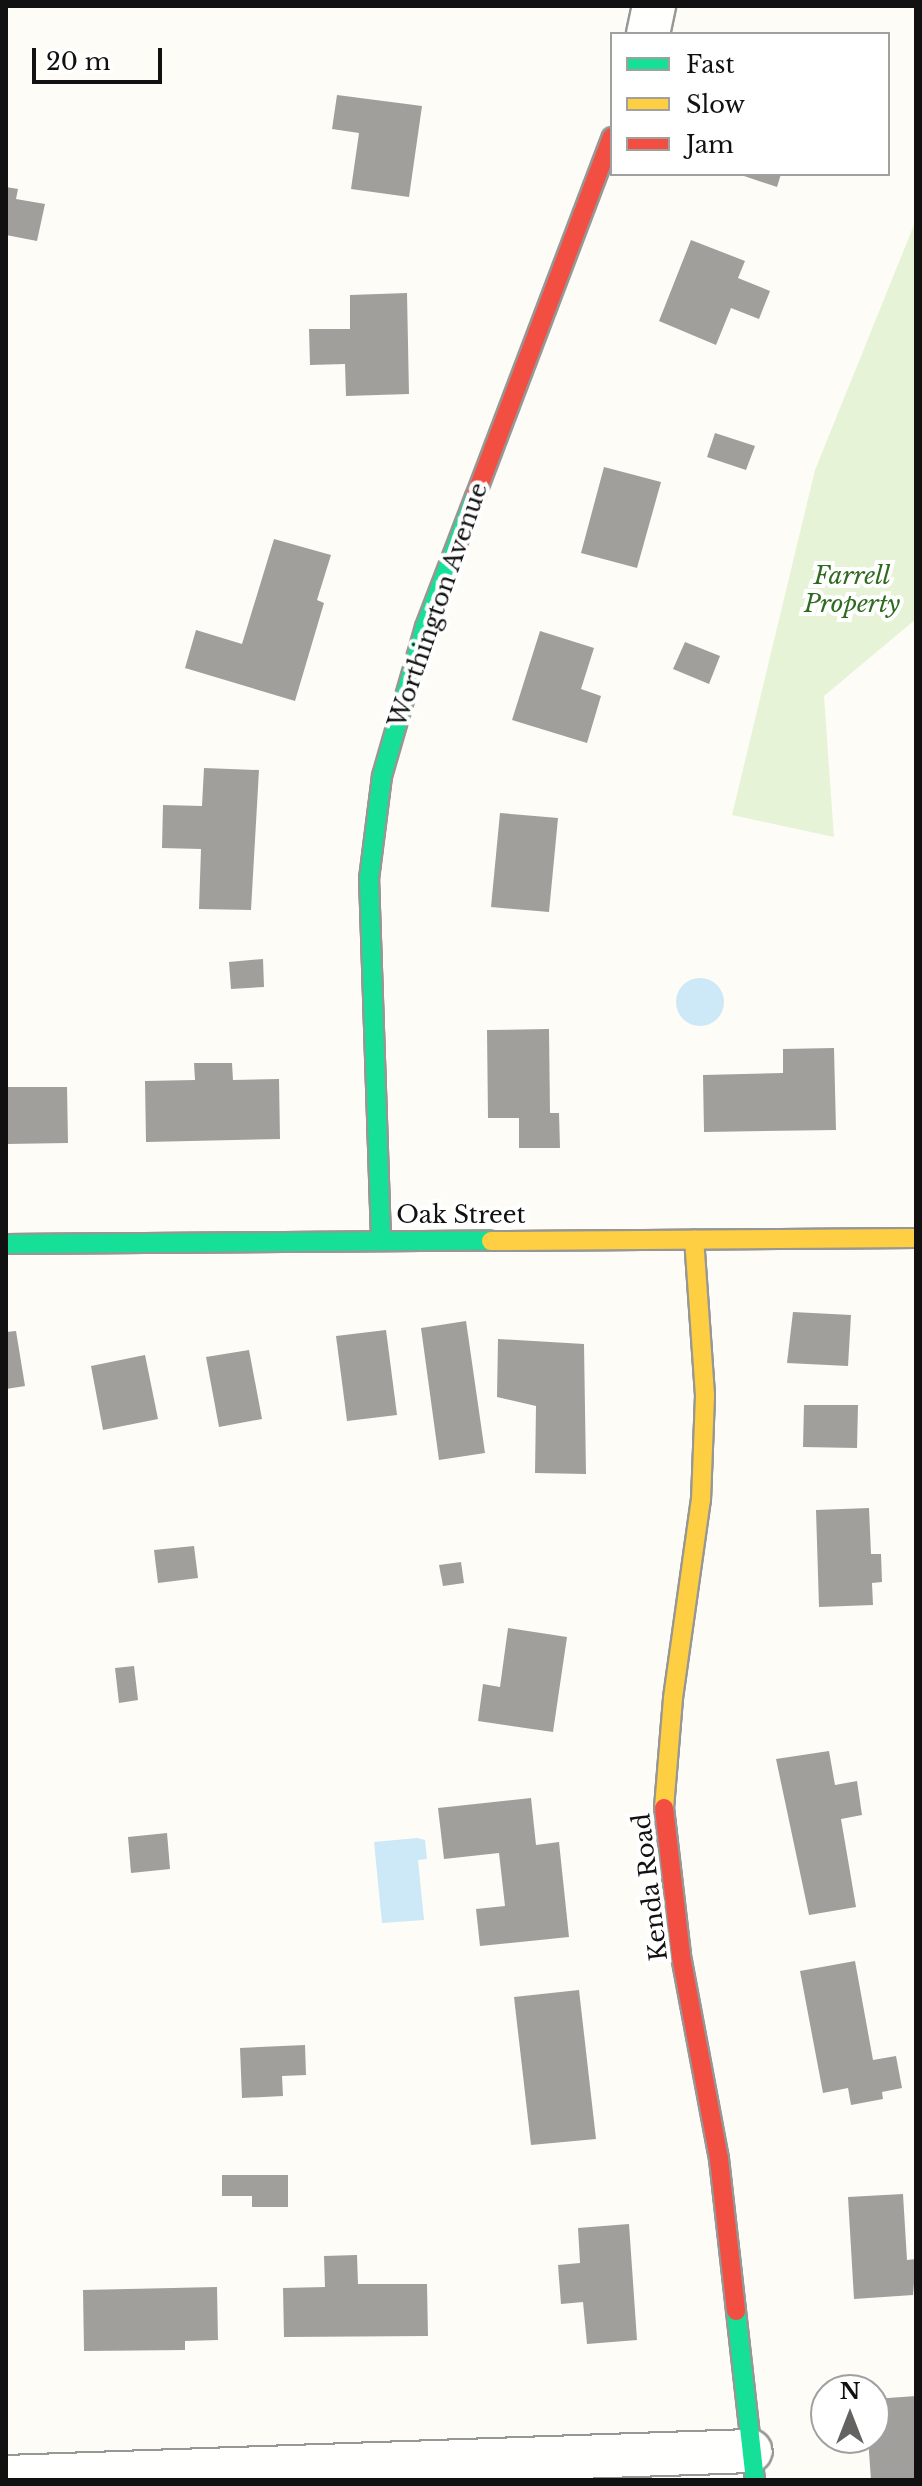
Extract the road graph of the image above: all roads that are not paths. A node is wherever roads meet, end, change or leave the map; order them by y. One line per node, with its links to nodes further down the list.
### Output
1 (654, 6): 2 (street)
2 (648, 32)
3 (610, 142): 5 (street, Worthington Avenue)
4 (916, 1238): 6 (street, Oak Street)
5 (381, 1239): 6 (street, Oak Street); 7 (street, Oak Street)
6 (694, 1239): 8 (street, Kenda Road)
7 (6, 1244)
8 (753, 2466): 9 (street)
9 (6, 2477)

